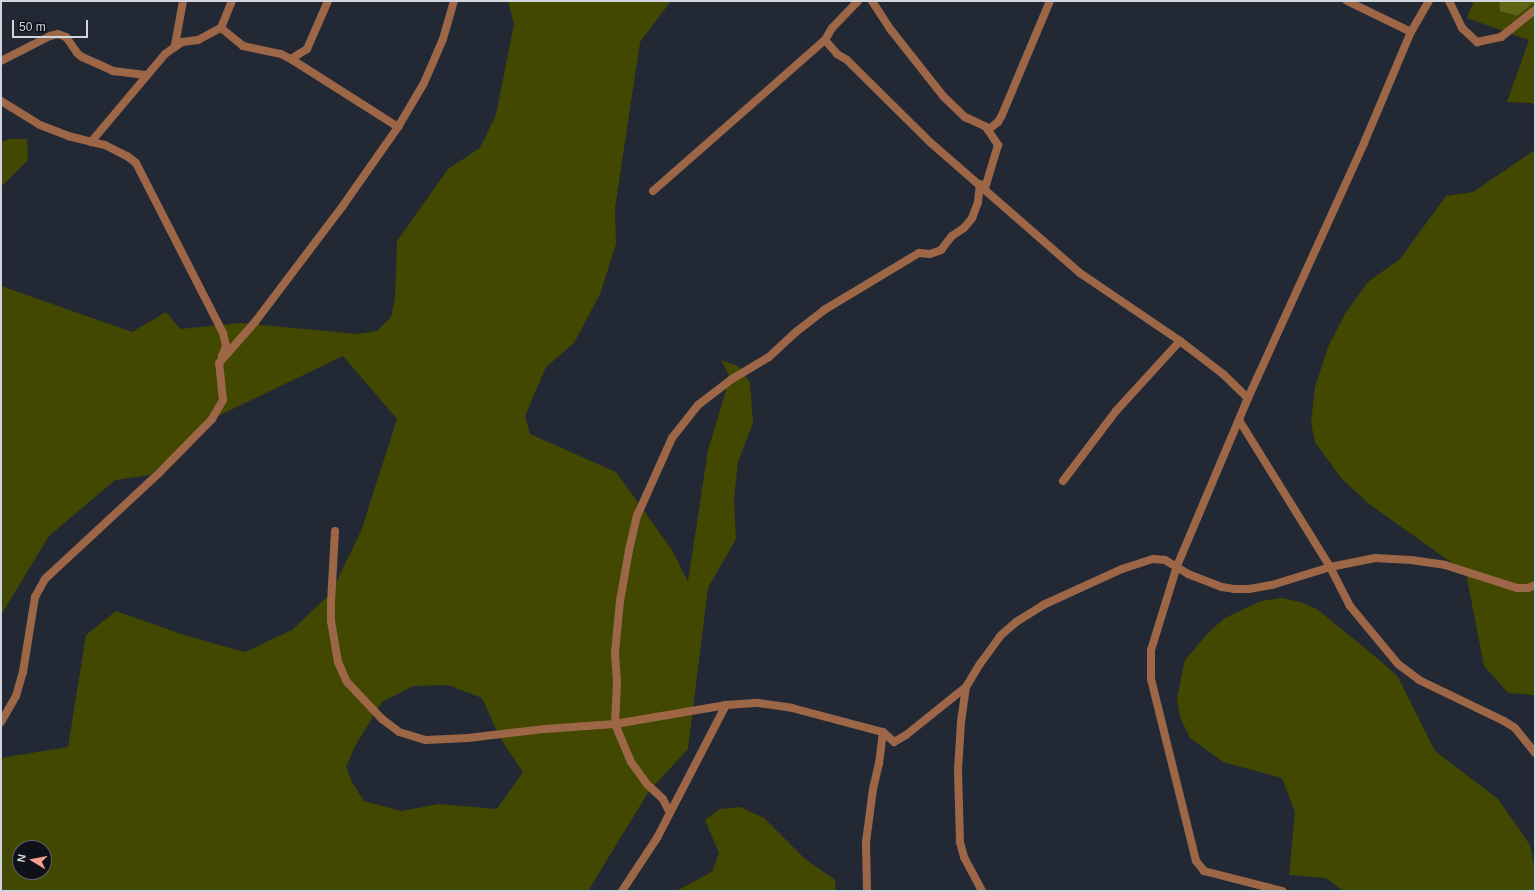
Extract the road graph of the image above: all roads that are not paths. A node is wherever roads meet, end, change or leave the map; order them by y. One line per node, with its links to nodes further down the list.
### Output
1 (183, 1): 15 (street)
2 (232, 1): 12 (street)
3 (328, 1): 16 (street)
4 (454, 1): 20 (street)
5 (858, 1): 14 (street)
6 (872, 1): 21 (street)
7 (1050, 1): 21 (street)
8 (1347, 1): 13 (street)
9 (1429, 1): 13 (street)
10 (1449, 1): 11 (street)
11 (1535, 10)
12 (221, 28): 15 (street); 16 (street)
13 (1412, 32): 27 (street)
14 (825, 40): 23 (street); 24 (street)
15 (175, 45): 18 (street)
16 (291, 59): 20 (street)
17 (1, 61): 18 (street)
18 (146, 75): 22 (street)
19 (1, 101): 22 (street)
20 (398, 127): 26 (street)
21 (988, 130): 23 (street)
22 (91, 142): 26 (street)
23 (983, 186): 25 (street); 37 (street)
24 (652, 191)
25 (1180, 341): 27 (street); 29 (street)
26 (219, 363): 36 (street)
27 (1248, 398): 28 (street)
28 (1239, 420): 31 (street); 32 (street)
29 (1063, 481)
30 (335, 531): 37 (street)
31 (1177, 566): 32 (street); 34 (street); 44 (street)
32 (1330, 566): 33 (street); 39 (street)
33 (1535, 585)
34 (966, 687): 38 (street); 43 (street)
35 (726, 705): 37 (street); 38 (street); 40 (street)
36 (1, 722)
37 (615, 724): 40 (street)
38 (883, 732): 42 (street)
39 (1535, 753)
40 (669, 811): 41 (street)
41 (622, 891)
42 (866, 891)
43 (982, 891)
44 (1282, 891)

